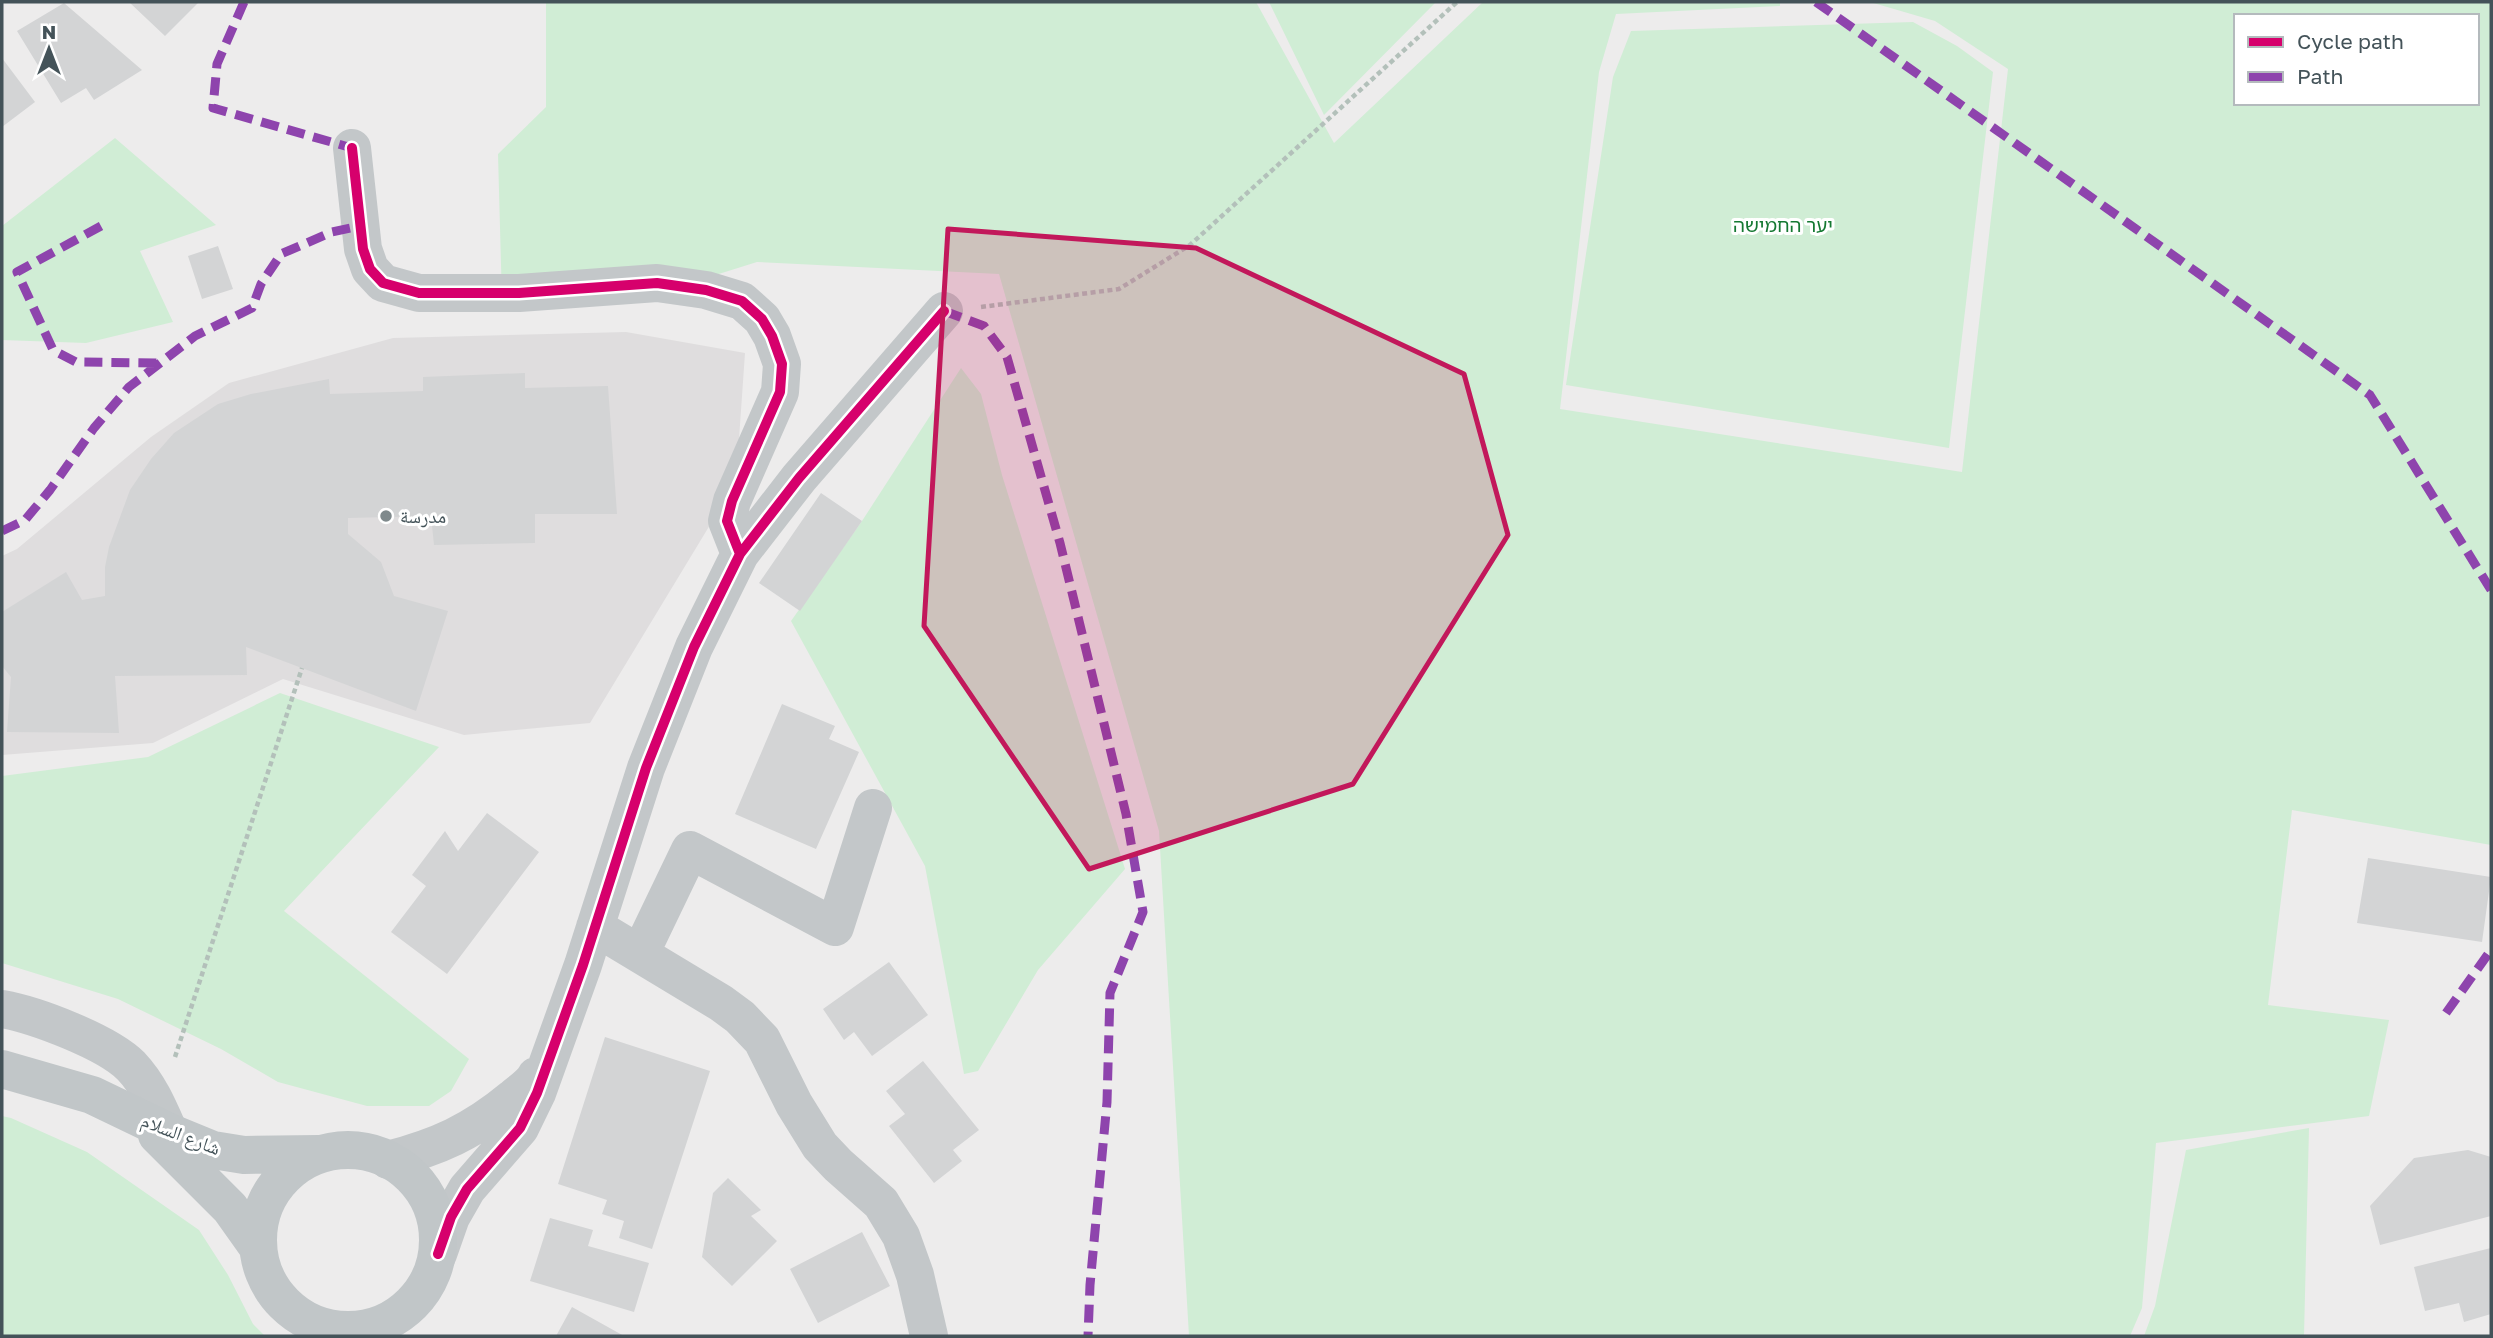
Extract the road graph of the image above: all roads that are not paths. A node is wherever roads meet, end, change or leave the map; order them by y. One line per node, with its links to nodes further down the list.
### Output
1 (352, 148): 3 (street)
2 (943, 311): 3 (street)
3 (740, 554): 5 (street)
4 (873, 808): 6 (street)
5 (595, 927): 6 (street); 8 (street)
6 (640, 954): 18 (street)
7 (2, 1009): 10 (street)
8 (552, 1046): 12 (street); 14 (street)
9 (2, 1069): 10 (main road, شارع السلام)
10 (151, 1118): 11 (main road, شارع السلام); 13 (main road, شارع السلام)
11 (318, 1154): 12 (main road); 13 (main road)
12 (388, 1160): 14 (main road)
13 (257, 1246): 16 (main road)
14 (438, 1254): 15 (main road)
15 (416, 1298): 16 (main road); 17 (main road)
16 (331, 1332)
17 (409, 1336)
18 (929, 1336)

